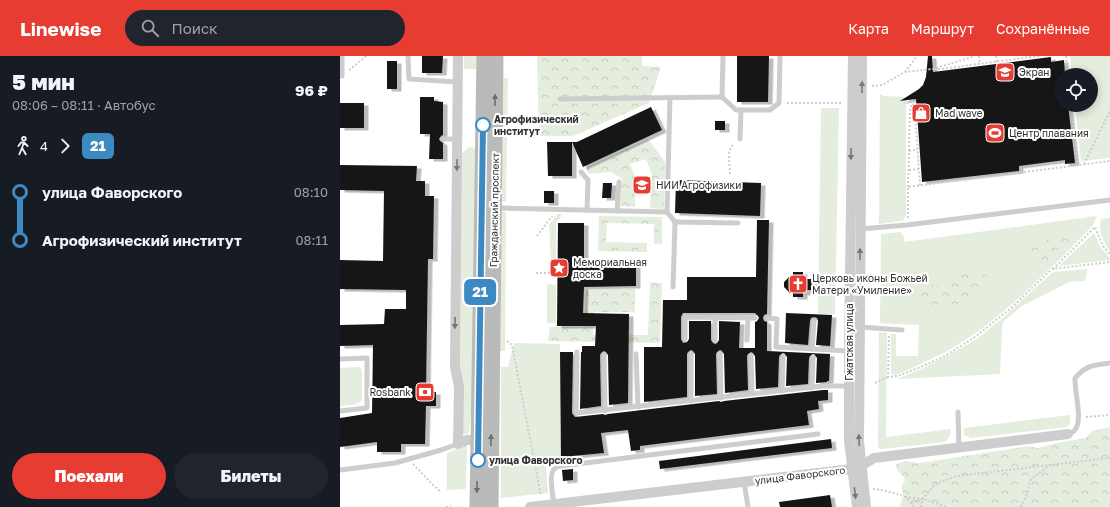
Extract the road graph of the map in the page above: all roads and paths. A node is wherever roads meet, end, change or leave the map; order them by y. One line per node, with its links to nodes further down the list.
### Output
1 (342, 56): 23 (lane)
2 (368, 56): 23 (path)
3 (408, 56): 24 (lane)
4 (458, 56): 24 (street)
5 (484, 56): 106 (main road, Гражданский проспект)
6 (496, 56): 50 (main road, Гражданский проспект, one-way to 6)
7 (723, 56): 27 (lane)
8 (780, 56): 29 (lane)
9 (853, 56): 79 (street, Гжатская улица, one-way to 79)
10 (862, 56): 58 (street, Гжатская улица, one-way to 10)
11 (917, 56): 22 (path)
12 (975, 56): 20 (path)
13 (979, 56): 19 (path)
14 (996, 56): 18 (path)
15 (1032, 56): 16 (path); 18 (path)
16 (1039, 56)
17 (1066, 56): 21 (path)
18 (997, 62): 19 (path)
19 (980, 64): 20 (path)
20 (933, 68): 22 (path)
21 (1067, 68)
22 (905, 72): 25 (path)
23 (341, 76)
24 (458, 82): 35 (street)
25 (869, 86)
26 (670, 98): 27 (lane); 28 (lane); 54 (lane)
27 (722, 98): 31 (lane)
28 (560, 99)
29 (779, 103): 30 (path); 31 (lane)
30 (844, 103)
31 (741, 110): 36 (lane)
32 (1110, 111): 40 (path)
33 (1072, 112): 41 (path)
34 (443, 139): 35 (lane)
35 (457, 139): 107 (street, one-way to 107)
36 (740, 139): 45 (path)
37 (918, 149): 38 (path); 38 (path); 42 (path)
38 (909, 150): 43 (path)
39 (1110, 161): 40 (path)
40 (1084, 164): 41 (path)
41 (1078, 165): 47 (path)
42 (919, 169): 43 (path); 47 (path)
43 (909, 170): 48 (path)
44 (581, 172): 52 (lane)
45 (730, 174)
46 (619, 182): 53 (lane)
47 (920, 186): 48 (path)
48 (908, 187): 57 (path)
49 (1110, 200): 57 (lane)
50 (494, 208): 51 (lane); 125 (main road, Гражданский проспект, one-way to 50)
51 (557, 209): 52 (lane); 59 (path)
52 (587, 210): 53 (lane)
53 (617, 210): 54 (lane)
54 (667, 212): 55 (lane)
55 (675, 222): 56 (lane); 65 (lane)
56 (738, 223)
57 (907, 225): 58 (lane)
58 (860, 229): 71 (street, Гжатская улица, one-way to 58)
59 (537, 236)
60 (1110, 254): 62 (path)
61 (1110, 262): 62 (path)
62 (1052, 270): 90 (path)
63 (558, 272): 64 (path)
64 (536, 273)
65 (674, 287)
66 (715, 317): 67 (lane); 74 (lane); 75 (lane)
67 (748, 318): 68 (lane); 76 (lane)
68 (755, 318)
69 (767, 318): 78 (lane)
70 (814, 321): 78 (lane)
71 (860, 327): 72 (lane); 112 (street, Гжатская улица, one-way to 71)
72 (889, 329): 73 (lane); 90 (path)
73 (902, 330)
74 (685, 340)
75 (715, 340)
76 (747, 340)
77 (507, 341): 117 (path)
78 (812, 349): 79 (lane)
79 (849, 351): 92 (street, Гжатская улица)
80 (577, 352): 100 (lane)
81 (636, 354): 98 (lane)
82 (691, 354): 97 (lane)
83 (720, 354): 96 (lane)
84 (604, 355): 100 (lane)
85 (751, 356): 95 (lane)
86 (783, 357): 94 (lane)
87 (813, 358): 93 (lane)
88 (340, 359): 99 (lane)
89 (1110, 363): 103 (lane)
90 (888, 377): 91 (path)
91 (875, 383)
92 (849, 386): 93 (lane); 112 (street, Гжатская улица)
93 (812, 388): 94 (lane)
94 (782, 391): 95 (lane)
95 (752, 394): 96 (lane)
96 (721, 398): 97 (lane)
97 (691, 401): 98 (lane)
98 (638, 407): 100 (lane)
99 (340, 411)
100 (605, 411)
101 (958, 412): 108 (lane)
102 (1110, 415): 103 (path)
103 (1079, 418): 105 (lane)
104 (818, 434): 121 (lane)
105 (1068, 434): 108 (street, улица Фаворского)
106 (478, 440): 107 (street); 124 (main road, Гражданский проспект, one-way to 124)
107 (458, 444): 110 (lane)
108 (959, 448): 112 (street, улица Фаворского)
109 (1110, 458): 111 (path)
110 (409, 459): 113 (lane); 116 (path)
111 (1051, 465): 119 (path); 133 (path)
112 (857, 468): 114 (street, улица Фаворского); 128 (street, Гжатская улица, one-way to 128); 129 (street, Гжатская улица)
113 (340, 470)
114 (744, 482): 121 (street, улица Фаворского); 127 (lane)
115 (878, 489): 118 (path)
116 (441, 492)
117 (541, 496)
118 (904, 497): 119 (path); 120 (path)
119 (923, 499): 120 (path); 131 (path); 132 (path)
120 (911, 503): 130 (path)
121 (552, 505): 126 (street, улица Фаворского)
122 (451, 506): 123 (path)
123 (446, 507)
124 (477, 507)
125 (491, 507)
126 (530, 507)
127 (748, 507)
128 (857, 507)
129 (866, 507)
130 (914, 507)
131 (921, 507)
132 (947, 507)
133 (1021, 507)

